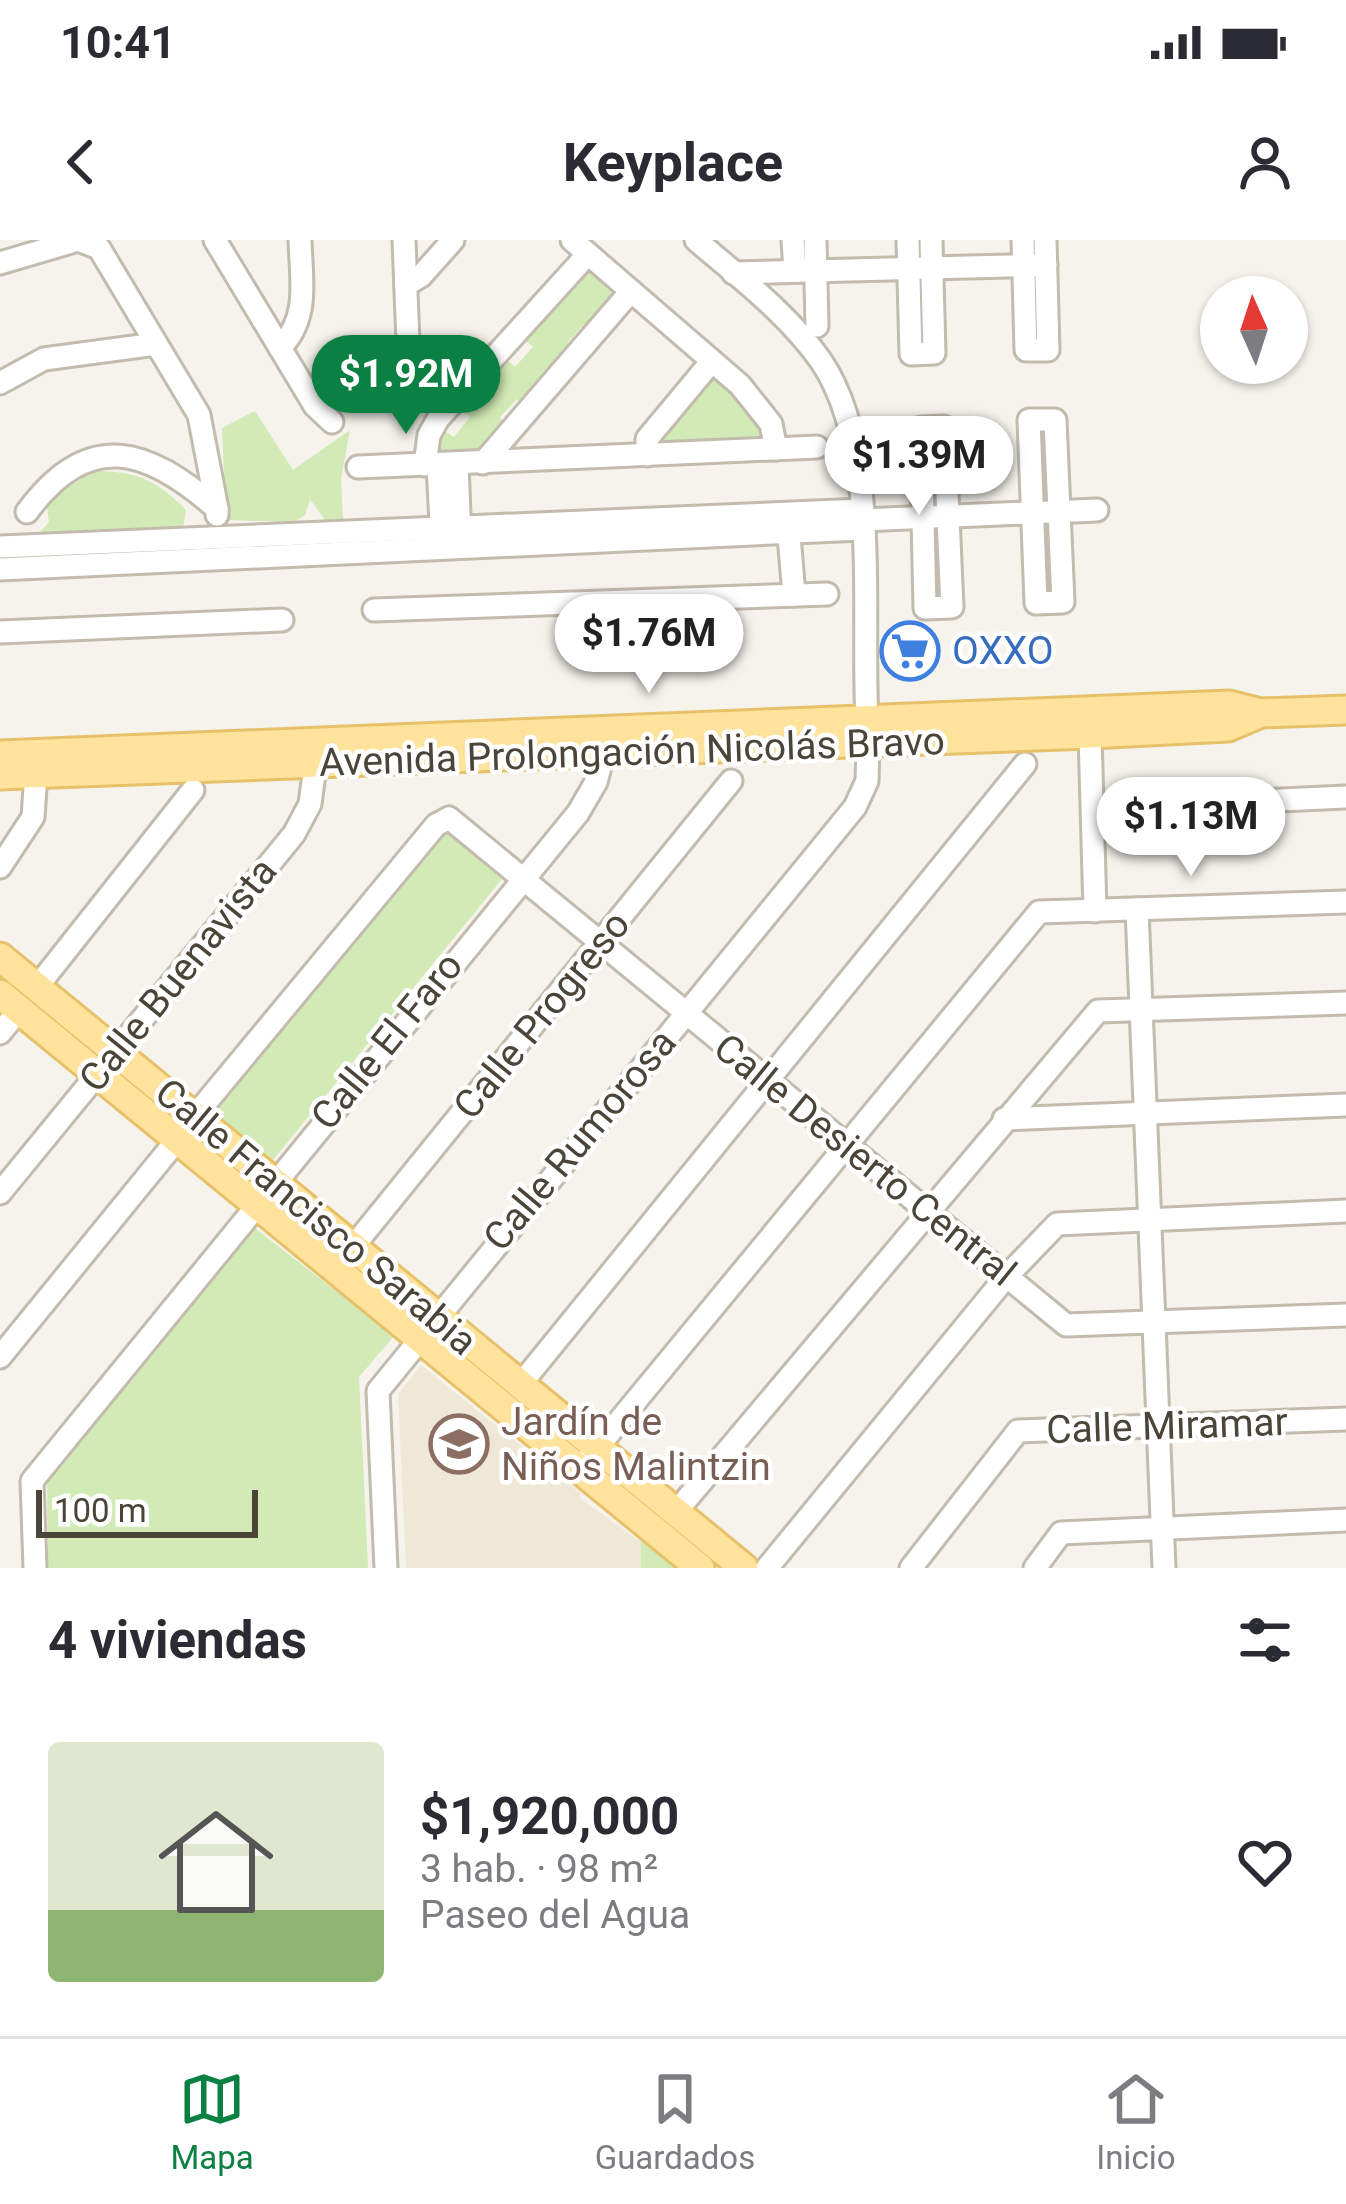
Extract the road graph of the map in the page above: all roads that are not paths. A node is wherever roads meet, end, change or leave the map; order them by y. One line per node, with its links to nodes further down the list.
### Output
1 (215, 240): 23 (street)
2 (300, 240): 23 (street)
3 (404, 240): 18 (street)
4 (453, 240): 18 (street)
5 (696, 240): 17 (street, Calle Rumorosa)
6 (794, 240): 16 (street)
7 (815, 240): 16 (street)
8 (908, 240): 15 (street)
9 (932, 240): 15 (street)
10 (1023, 240): 14 (street)
11 (1045, 240): 14 (street)
12 (580, 247): 19 (street); 31 (street)
13 (0, 263): 22 (street)
14 (1035, 265): 15 (street)
15 (920, 268): 16 (street)
16 (805, 271): 17 (street); 20 (street)
17 (734, 273): 40 (street, Calle Rumorosa)
18 (406, 285): 21 (street)
19 (632, 291): 24 (street); 30 (street)
20 (818, 326)
21 (409, 343)
22 (156, 344): 25 (street); 33 (street)
23 (280, 348): 26 (street)
24 (712, 361): 28 (street); 29 (street)
25 (0, 382)
26 (332, 422)
27 (817, 447): 28 (street)
28 (776, 449): 29 (street)
29 (647, 455): 30 (street)
30 (483, 463): 31 (street)
31 (440, 464): 32 (street); 42 (street)
32 (358, 467)
33 (217, 509): 35 (street); 44 (street)
34 (1097, 510): 36 (street)
35 (27, 512)
36 (1059, 512): 37 (street); 37 (street); 37 (street)
37 (1033, 513): 38 (street)
38 (948, 517): 39 (street); 39 (street); 39 (street)
39 (923, 518): 40 (street)
40 (862, 520): 41 (street); 53 (street, Calle Rumorosa)
41 (784, 523): 42 (street); 47 (street)
42 (451, 537): 44 (street)
43 (0, 547): 44 (street)
44 (218, 548): 45 (street)
45 (0, 569)
46 (827, 593): 47 (street)
47 (789, 595): 48 (street)
48 (374, 610)
49 (282, 620): 50 (street)
50 (0, 632)
51 (1346, 710): 52 (main road, Avenida Prolongación Nicolás Bravo)
52 (1261, 713): 53 (main road, Avenida Prolongación Nicolás Bravo); 54 (main road, Avenida Prolongación Nicolás Bravo)
53 (868, 732): 54 (main road, Avenida Prolongación Nicolás Bravo); 55 (main road, Avenida Prolongación Nicolás Bravo); 56 (main road, Avenida Prolongación Nicolás Bravo); 76 (street, Calle Rumorosa)
54 (1090, 734): 69 (street)
55 (317, 752): 56 (main road, Avenida Prolongación Nicolás Bravo); 57 (main road, Avenida Prolongación Nicolás Bravo); 59 (main road, Avenida Prolongación Nicolás Bravo); 78 (street, Calle Buenavista)
56 (604, 752): 66 (street, Calle El Faro)
57 (0, 755)
58 (1025, 764): 80 (street)
59 (36, 773): 60 (main road, Avenida Prolongación Nicolás Bravo); 65 (street)
60 (0, 775)
61 (731, 782): 70 (street, Calle Progreso)
62 (193, 790): 72 (street)
63 (1346, 796): 64 (street)
64 (1150, 806)
65 (0, 868)
66 (522, 876): 70 (street, Calle Desierto Central); 83 (street, Calle Desierto Central); 87 (street, Calle El Faro)
67 (1346, 902): 68 (street)
68 (1137, 909): 69 (street); 75 (street)
69 (1095, 910): 86 (street)
70 (600, 943): 76 (street, Calle Desierto Central); 93 (street, Calle Progreso)
71 (0, 957): 72 (main road, Calle Francisco Sarabia)
72 (37, 988): 78 (main road, Calle Francisco Sarabia)
73 (9, 1002): 77 (street); 79 (main road, Calle Francisco Sarabia)
74 (1346, 1003): 75 (street)
75 (1142, 1011): 82 (street); 84 (street)
76 (686, 1012): 80 (street, Calle Desierto Central); 95 (street, Calle Rumorosa)
77 (0, 1033)
78 (116, 1052): 79 (street, Calle Buenavista); 83 (main road, Calle Francisco Sarabia)
79 (96, 1074): 85 (main road, Calle Francisco Sarabia); 88 (street, Calle Buenavista)
80 (767, 1082): 86 (street, Calle Desierto Central); 100 (street)
81 (1346, 1105): 82 (street)
82 (1145, 1114): 84 (street); 92 (street)
83 (194, 1117): 87 (main road, Calle Francisco Sarabia)
84 (1004, 1119): 91 (street)
85 (177, 1140): 89 (main road, Calle Francisco Sarabia); 99 (street)
86 (849, 1148): 91 (street, Calle Desierto Central); 103 (street)
87 (273, 1182): 89 (street, Calle El Faro); 93 (main road, Calle Francisco Sarabia)
88 (0, 1192)
89 (254, 1204): 98 (main road, Calle Francisco Sarabia); 107 (street, Calle El Faro)
90 (1346, 1211): 92 (street)
91 (927, 1212): 94 (street, Calle Desierto Central); 104 (street)
92 (1150, 1218): 94 (street); 97 (street)
93 (352, 1248): 95 (main road, Calle Francisco Sarabia)
94 (1006, 1277): 97 (street, Calle Desierto Central); 111 (street)
95 (435, 1316): 98 (street, Calle Rumorosa); 100 (main road, Calle Francisco Sarabia)
96 (1346, 1316): 97 (street, Calle Desierto Central)
97 (1154, 1322): 102 (street)
98 (417, 1339): 103 (main road, Calle Francisco Sarabia); 108 (street, Calle Rumorosa)
99 (0, 1357)
100 (520, 1385): 103 (main road, Calle Francisco Sarabia)
101 (1346, 1419): 102 (street, Calle Miramar)
102 (1158, 1426): 106 (street); 112 (street, Calle Miramar)
103 (588, 1459): 104 (main road, Calle Francisco Sarabia); 109 (main road, Calle Francisco Sarabia)
104 (675, 1513): 110 (main road, Calle Francisco Sarabia)
105 (1346, 1520): 106 (street)
106 (1162, 1528): 113 (street); 114 (street)
107 (35, 1568)
108 (386, 1568)
109 (700, 1568)
110 (743, 1568)
111 (767, 1568)
112 (910, 1568)
113 (1036, 1568)
114 (1164, 1568)

